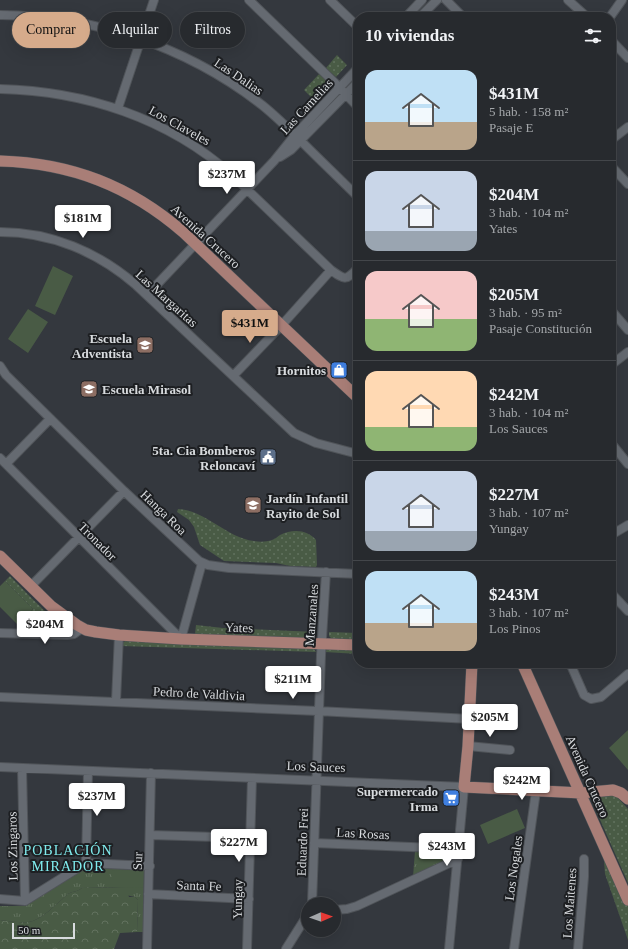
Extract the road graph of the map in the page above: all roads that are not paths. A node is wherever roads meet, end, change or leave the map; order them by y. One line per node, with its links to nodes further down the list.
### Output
1 (154, 0): 9 (street)
2 (249, 0): 24 (street)
3 (330, 0): 16 (street)
4 (437, 0): 11 (street)
5 (446, 0): 12 (street)
6 (568, 0): 13 (street)
7 (622, 0): 14 (street)
8 (418, 1): 10 (street)
9 (150, 12)
10 (410, 12)
11 (425, 12)
12 (458, 12)
13 (581, 12)
14 (614, 12)
15 (0, 15): 17 (street, Las Dalias)
16 (353, 22)
17 (98, 26)
18 (616, 45): 21 (street)
19 (138, 48): 28 (street)
20 (164, 48): 31 (street, Las Dalias)
21 (628, 58)
22 (353, 74): 24 (street, Las Camelias)
23 (353, 87): 26 (street, Las Camelias)
24 (340, 88): 26 (street); 31 (street, Las Camelias)
25 (0, 89): 28 (street, Los Claveles)
26 (346, 95): 27 (street); 31 (street, Las Camelias)
27 (353, 102)
28 (118, 108): 35 (street, Los Claveles)
29 (628, 127): 30 (street)
30 (616, 136)
31 (298, 138): 35 (street, Las Camelias); 36 (street, Las Dalias)
32 (0, 161): 38 (main road, Avenida Crucero)
33 (616, 171): 34 (street)
34 (628, 184)
35 (247, 189): 38 (street, Las Camelias); 39 (street, Los Claveles)
36 (353, 192)
37 (0, 232): 41 (street, Las Margaritas)
38 (196, 244): 41 (street, Las Camelias); 43 (main road, Avenida Crucero)
39 (331, 270): 40 (street, Los Claveles); 43 (street)
40 (353, 274)
41 (147, 295): 48 (street, Las Margaritas)
42 (616, 316): 44 (street)
43 (281, 326): 48 (street); 49 (main road, Avenida Crucero)
44 (628, 330)
45 (628, 352): 46 (street)
46 (616, 361)
47 (0, 366): 50 (street, Hanga Roa)
48 (233, 376): 52 (street, Las Margaritas)
49 (353, 393)
50 (50, 419): 53 (street); 55 (street, Hanga Roa)
51 (616, 449): 54 (street)
52 (353, 453)
53 (3, 461): 58 (street, Tronador)
54 (628, 464)
55 (124, 491): 58 (street); 60 (street, Hanga Roa)
56 (628, 525): 57 (street)
57 (616, 532)
58 (78, 537): 63 (street); 69 (street, Tronador)
59 (1, 559): 63 (main road, Yates)
60 (202, 563): 61 (street, Hanga Roa); 69 (street)
61 (326, 572): 62 (street, Hanga Roa); 70 (street, Manzanales)
62 (353, 574)
63 (30, 586): 66 (main road, Yates)
64 (616, 598): 65 (street)
65 (628, 611)
66 (82, 628): 67 (street); 68 (main road, Yates)
67 (0, 633)
68 (119, 635): 69 (main road, Yates); 77 (street)
69 (181, 639): 70 (main road, Yates)
70 (321, 644): 71 (main road, Yates); 78 (street, Manzanales)
71 (353, 645)
72 (472, 668): 79 (main road)
73 (524, 668): 90 (main road, Avenida Crucero)
74 (572, 668): 75 (street)
75 (628, 674)
76 (0, 697): 77 (street, Pedro de Valdivia)
77 (116, 701): 78 (street, Pedro de Valdivia)
78 (318, 711): 79 (street, Pedro de Valdivia); 87 (street, Manzanales)
79 (470, 719): 80 (main road)
80 (468, 746): 81 (street); 88 (main road)
81 (510, 750)
82 (0, 767): 83 (street, Los Sauces)
83 (22, 768): 84 (street, Los Sauces); 105 (street, Los Zingaros)
84 (88, 771): 85 (street, Los Sauces); 98 (street)
85 (151, 773): 86 (street, Los Sauces); 92 (street, Sur)
86 (252, 778): 87 (street, Los Sauces); 93 (street, Yungay)
87 (316, 780): 88 (street, Los Sauces); 94 (street, Eduardo Frei)
88 (464, 787): 89 (main road, Los Sauces); 95 (street)
89 (536, 791): 90 (main road, Los Sauces); 112 (street, Los Nogales)
90 (580, 793): 91 (main road, Los Sauces); 104 (main road, Avenida Crucero)
91 (628, 800)
92 (150, 835): 93 (street); 99 (street, Sur)
93 (250, 838): 102 (street, Yungay)
94 (314, 843): 95 (street, Las Rosas); 101 (street, Eduardo Frei)
95 (459, 849): 96 (street)
96 (458, 859): 106 (street); 111 (street)
97 (584, 859): 113 (street, Los Maitenes)
98 (86, 864): 99 (street); 105 (street)
99 (150, 866): 100 (street, Sur)
100 (148, 894): 102 (street, Santa Fe); 108 (street, Sur)
101 (312, 897)
102 (248, 899): 109 (street, Yungay)
103 (0, 900): 105 (street)
104 (628, 900)
105 (25, 901)
106 (341, 909)
107 (301, 925): 110 (street)
108 (147, 949)
109 (247, 949)
110 (286, 949)
111 (450, 949)
112 (514, 949)
113 (578, 949)

